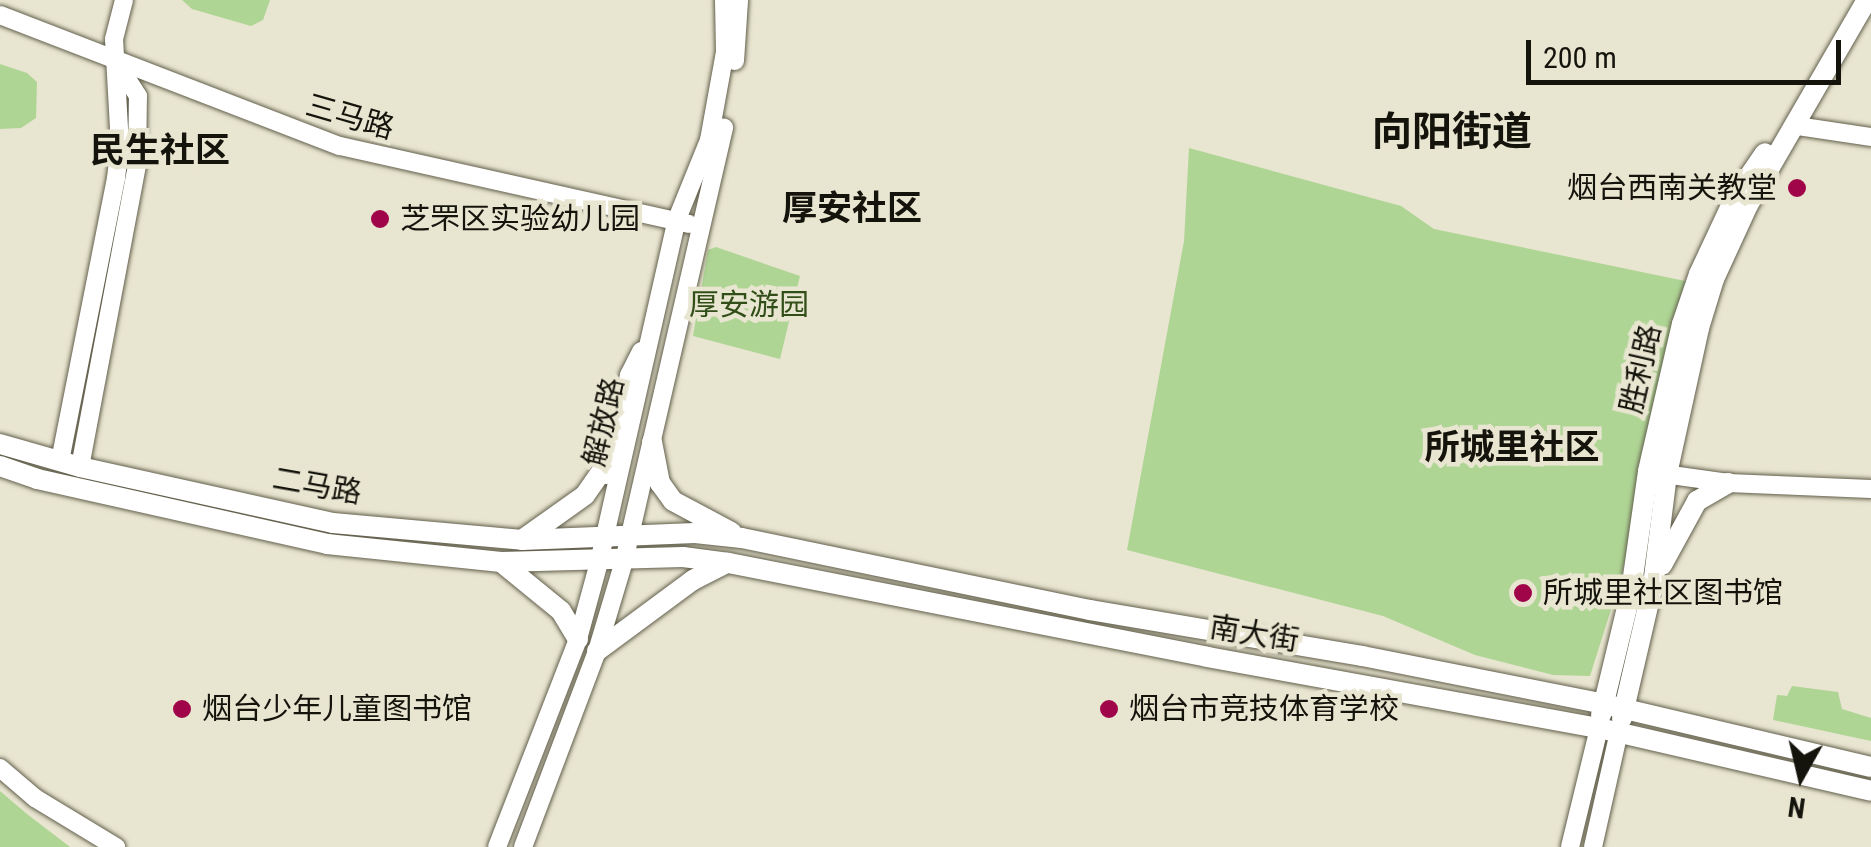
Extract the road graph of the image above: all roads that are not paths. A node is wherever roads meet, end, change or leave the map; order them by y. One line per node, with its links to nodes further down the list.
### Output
1 (124, 0): 7 (main road)
2 (724, 0): 10 (main road, 解放路)
3 (738, 0): 11 (main road, 解放路)
4 (1854, 0): 18 (main road, 胜利路)
5 (1867, 0): 8 (main road, 胜利路)
6 (0, 15): 7 (main road, 三马路)
7 (114, 59): 10 (main road, 三马路); 16 (main road)
8 (1797, 126): 9 (main road); 18 (main road, 胜利路)
9 (1871, 138)
10 (677, 220): 11 (main road, 三马路); 12 (main road, 解放路)
11 (698, 227): 13 (main road, 解放路)
12 (654, 329): 15 (main road); 21 (main road, 解放路)
13 (652, 442): 22 (main road, 解放路); 23 (main road)
14 (0, 444): 16 (main road, 二马路)
15 (607, 463): 21 (main road); 24 (main road)
16 (70, 464): 24 (main road, 二马路)
17 (0, 466): 26 (main road, 二马路)
18 (1658, 473): 19 (main road); 29 (main road, 胜利路); 32 (main road, 胜利路)
19 (1728, 483): 20 (main road); 29 (main road)
20 (1871, 490)
21 (606, 530): 22 (main road, 二马路); 24 (main road, 二马路); 27 (main road, 解放路)
22 (630, 537): 23 (main road, 南大街); 25 (main road, 解放路)
23 (742, 538): 32 (main road, 南大街)
24 (522, 540)
25 (624, 560): 27 (main road, 二马路); 28 (main road, 南大街); 31 (main road, 解放路)
26 (501, 562): 27 (main road, 二马路); 30 (main road)
27 (599, 562): 30 (main road, 解放路)
28 (729, 563): 31 (main road); 34 (main road, 南大街)
29 (1654, 585): 33 (main road, 胜利路)
30 (578, 639): 39 (main road, 解放路)
31 (597, 651): 40 (main road, 解放路)
32 (1604, 704): 33 (main road, 南大街); 34 (main road, 胜利路)
33 (1625, 709): 34 (main road, 胜利路); 35 (main road, 南大街)
34 (1609, 730): 37 (main road, 南大街); 41 (main road, 胜利路); 42 (main road, 胜利路)
35 (1871, 766)
36 (0, 768): 38 (main road)
37 (1871, 791)
38 (116, 847)
39 (497, 847)
40 (522, 847)
41 (1570, 847)
42 (1593, 847)

